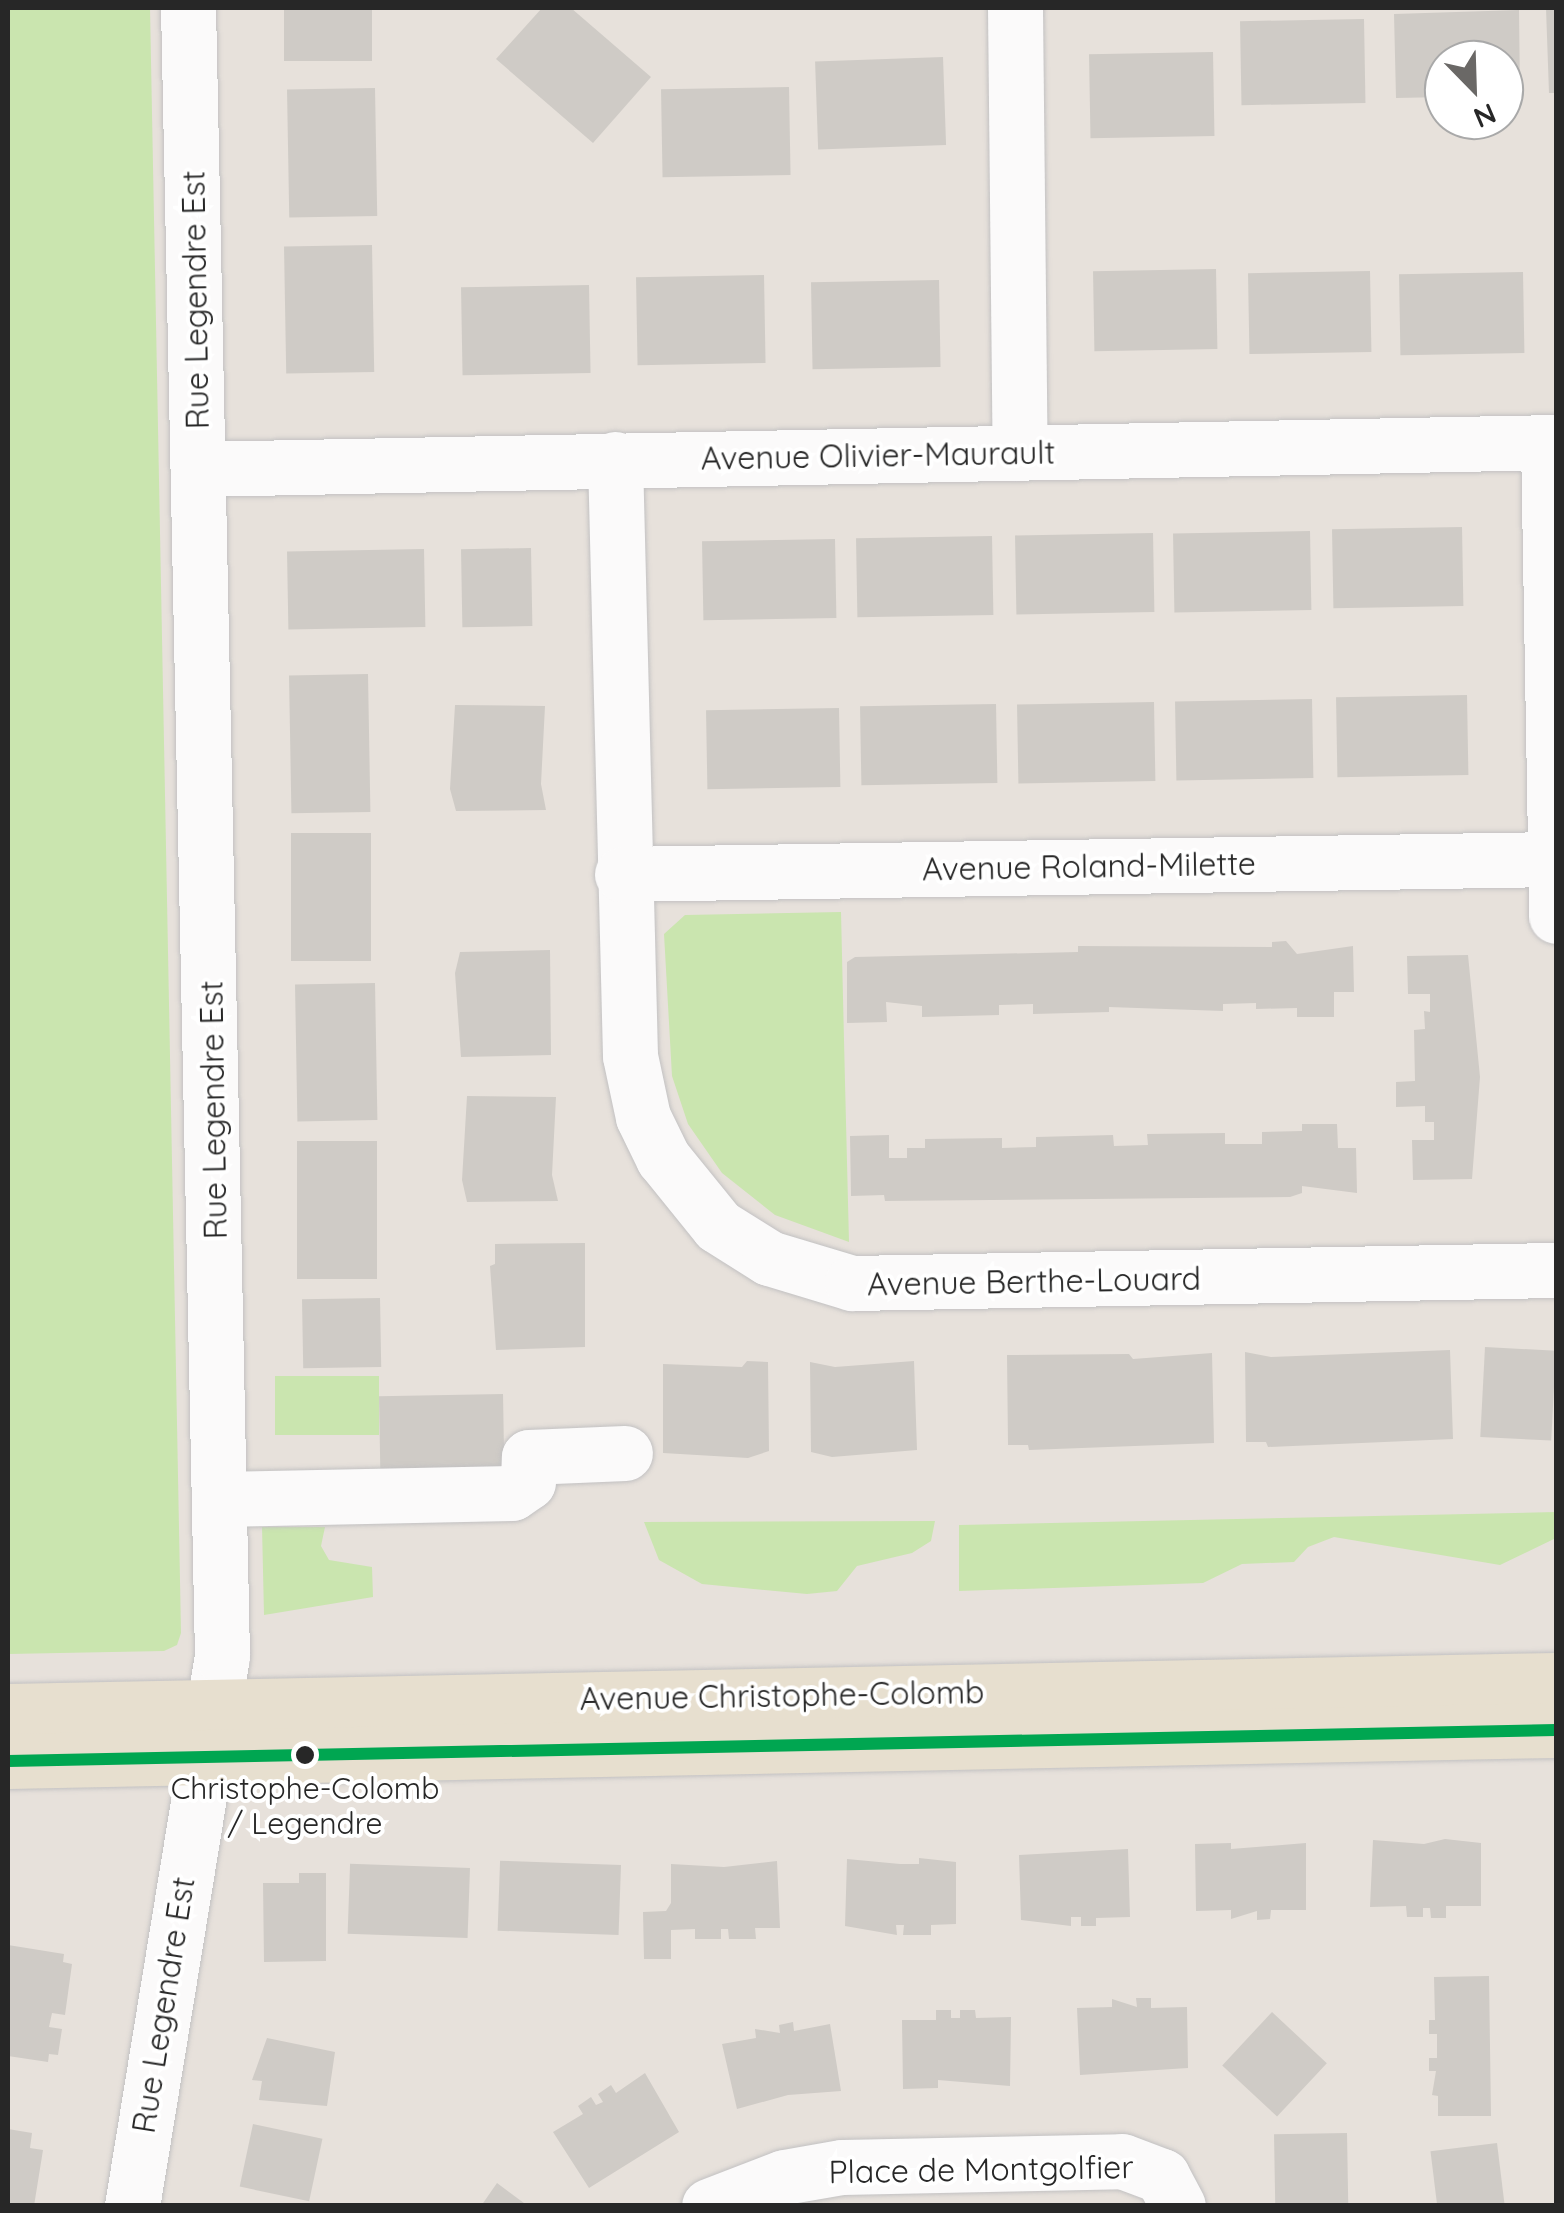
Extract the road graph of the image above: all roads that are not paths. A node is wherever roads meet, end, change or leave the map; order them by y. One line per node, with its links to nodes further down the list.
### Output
1 (188, 8): 6 (street, Rue Legendre Est)
2 (1014, 8): 4 (street)
3 (1552, 442): 4 (street, Avenue Olivier-Maurault); 7 (street)
4 (1020, 453): 5 (street, Avenue Olivier-Maurault)
5 (615, 460): 6 (street, Avenue Olivier-Maurault); 8 (street, Avenue Berthe-Louard)
6 (199, 469): 12 (street, Rue Legendre Est)
7 (1555, 858): 8 (street, Avenue Roland-Milette); 9 (street)
8 (622, 874): 10 (street, Avenue Berthe-Louard)
9 (1556, 916)
10 (1556, 1270)
11 (625, 1454): 12 (street)
12 (220, 1499): 16 (street, Rue Legendre Est)
13 (1556, 1680): 16 (main road, Avenue Christophe-Colomb)
14 (8, 1712): 16 (main road, Avenue Christophe-Colomb)
15 (1556, 1730): 16 (main road, Avenue Christophe-Colomb)
16 (209, 1732): 17 (main road, Avenue Christophe-Colomb); 18 (street, Rue Legendre Est)
17 (8, 1761)
18 (132, 2206)
19 (708, 2206): 20 (street, Place de Montgolfier)
20 (1178, 2206)

